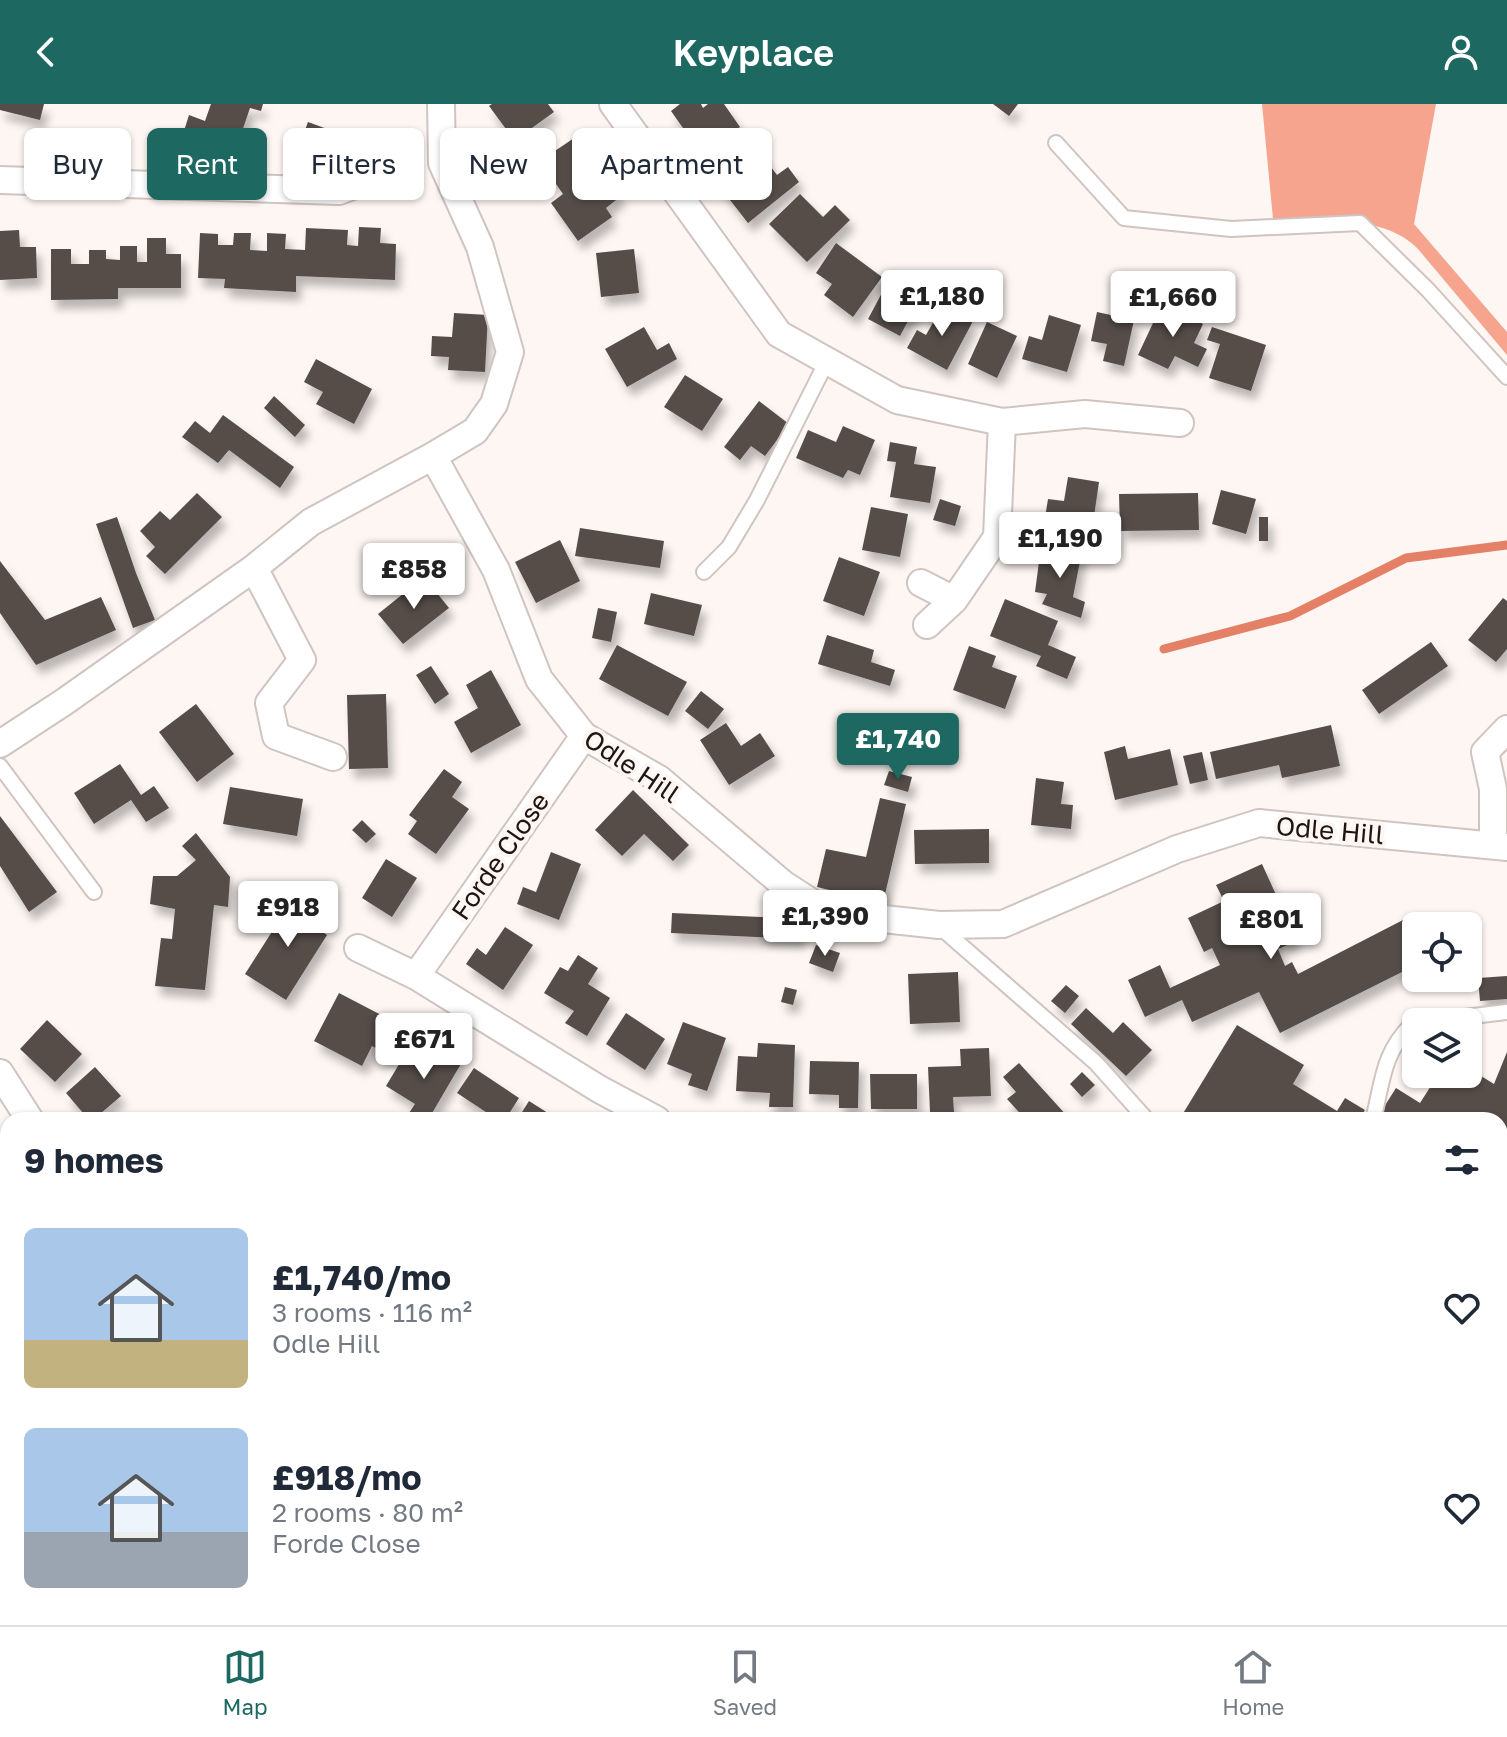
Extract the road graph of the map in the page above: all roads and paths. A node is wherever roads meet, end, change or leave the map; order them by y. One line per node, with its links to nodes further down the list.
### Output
1 (441, 104): 10 (street)
2 (613, 104): 6 (street)
3 (1056, 143): 7 (lane)
4 (0, 180): 5 (street)
5 (283, 189)
6 (827, 361): 8 (street); 12 (lane)
7 (1507, 377)
8 (1002, 422): 9 (street); 14 (street)
9 (1180, 423)
10 (433, 456): 11 (street); 17 (street, Odle Hill)
11 (254, 568): 18 (street); 19 (street)
12 (704, 572)
13 (921, 583): 14 (street)
14 (954, 600): 15 (street)
15 (927, 625)
16 (1507, 729): 21 (street)
17 (584, 736): 23 (street, Odle Hill); 25 (street, Forde Close)
18 (0, 744)
19 (333, 757)
20 (0, 766): 22 (lane)
21 (1500, 846): 23 (street, Odle Hill)
22 (94, 892)
23 (939, 925): 32 (lane)
24 (358, 948): 25 (street)
25 (416, 976): 31 (street)
26 (1507, 1012): 27 (lane)
27 (1482, 1015)
28 (1402, 1035): 33 (lane)
29 (0, 1073): 30 (street)
30 (25, 1112)
31 (642, 1112)
32 (1140, 1112)
33 (1375, 1112)

